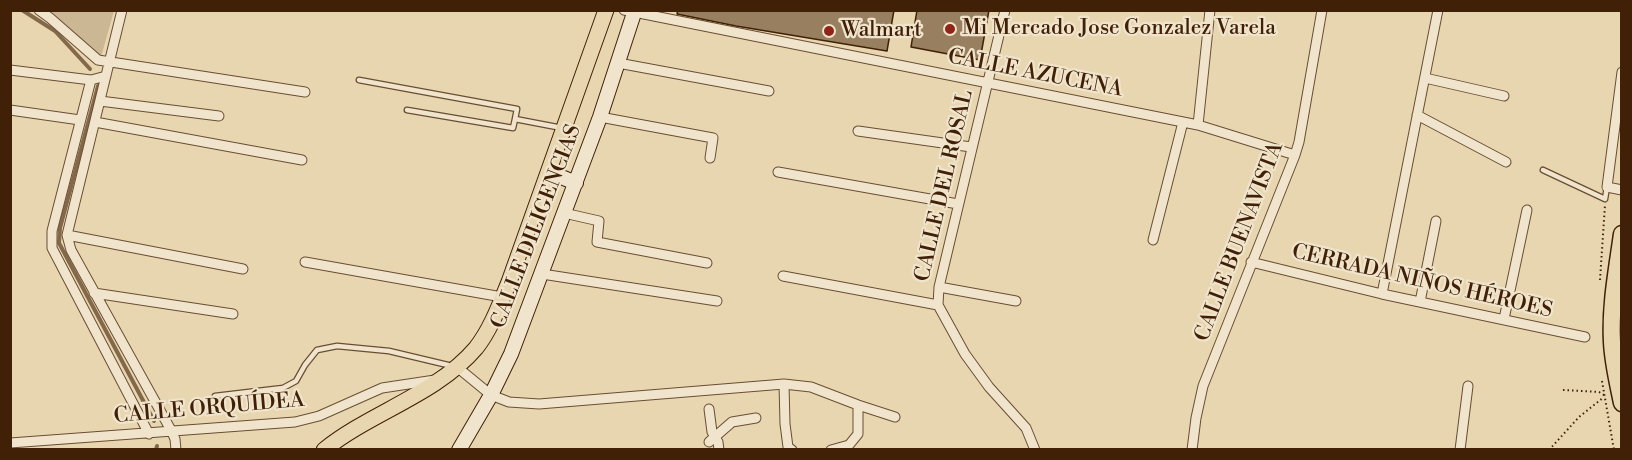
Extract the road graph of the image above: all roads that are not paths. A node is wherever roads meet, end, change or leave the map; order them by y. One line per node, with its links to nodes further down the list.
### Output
1 (39, 10): 9 (street)
2 (122, 10): 9 (street)
3 (606, 10): 32 (main road)
4 (1005, 10): 17 (street, CALLE DEL ROSAL)
5 (1210, 10): 31 (street)
6 (1322, 10): 35 (street, CALLE BUENAVISTA)
7 (1438, 10): 14 (street)
8 (631, 11): 10 (street, CALLE DILIGENCIAS); 17 (street, CALLE AZUCENA)
9 (109, 62): 13 (street); 19 (street)
10 (618, 63): 18 (street); 26 (street, CALLE DILIGENCIAS)
11 (10, 70): 15 (street)
12 (1622, 72): 43 (street)
13 (106, 76): 15 (street); 21 (street)
14 (1425, 78): 20 (street); 24 (street)
15 (91, 80): 28 (street)
16 (359, 80): 27 (lane)
17 (987, 82): 30 (street, CALLE AZUCENA); 34 (street, CALLE DEL ROSAL)
18 (769, 91)
19 (305, 92)
20 (1503, 96)
21 (100, 101): 25 (street); 29 (street)
22 (10, 110): 28 (street)
23 (407, 110): 27 (lane)
24 (1417, 115): 38 (street); 60 (street)
25 (219, 116)
26 (600, 117): 36 (street); 42 (street, CALLE DILIGENCIAS)
27 (515, 119): 32 (lane)
28 (80, 120): 81 (street)
29 (95, 122): 37 (street); 50 (street)
30 (1183, 122): 31 (street, CALLE AZUCENA); 51 (street)
31 (1198, 125): 35 (street, CALLE AZUCENA)
32 (564, 129): 40 (main road)
33 (858, 130): 34 (street)
34 (971, 147): 45 (street, CALLE DEL ROSAL)
35 (1295, 155): 53 (street, CALLE BUENAVISTA)
36 (710, 158)
37 (302, 160)
38 (1506, 162)
39 (1543, 170): 43 (lane)
40 (549, 172): 42 (street); 61 (main road)
41 (778, 172): 45 (street)
42 (576, 183): 47 (street, CALLE DILIGENCIAS)
43 (1607, 187): 44 (street)
44 (1622, 190)
45 (958, 204): 58 (street, CALLE DEL ROSAL)
46 (1527, 210): 67 (street)
47 (564, 213): 54 (street); 56 (street, CALLE DILIGENCIAS)
48 (1436, 221): 64 (street)
49 (1622, 234): 75 (highway)
50 (67, 235): 55 (street); 59 (street)
51 (1153, 240)
52 (305, 262): 61 (street)
53 (1251, 262): 60 (street, CERRADA NIÑOS HÉROES); 91 (street, CALLE BUENAVISTA)
54 (707, 263)
55 (243, 269)
56 (542, 274): 62 (street); 73 (street, CALLE DILIGENCIAS)
57 (783, 276): 65 (street)
58 (939, 287): 63 (street); 65 (street, CALLE DEL ROSAL)
59 (94, 293): 66 (street); 80 (street)
60 (1382, 294): 64 (street, CERRADA NIÑOS HÉROES)
61 (502, 297): 69 (main road)
62 (717, 301)
63 (1016, 301)
64 (1420, 302): 67 (street, CERRADA NIÑOS HÉROES)
65 (938, 305): 90 (street, CALLE DEL ROSAL)
66 (233, 314)
67 (1504, 320): 68 (street, CERRADA NIÑOS HÉROES)
68 (1585, 337)
69 (457, 367): 70 (main road); 73 (street); 74 (lane)
70 (441, 379): 80 (street, CALLE ORQUÍDEA); 85 (main road)
71 (784, 384): 73 (street); 76 (street); 88 (street)
72 (1468, 386): 92 (street)
73 (491, 395): 86 (street, CALLE DILIGENCIAS)
74 (216, 396)
75 (1622, 403)
76 (858, 405): 78 (street); 89 (street)
77 (709, 409): 82 (street)
78 (895, 417)
79 (756, 418): 82 (street)
80 (170, 432): 81 (street, CALLE ORQUÍDEA); 84 (street)
81 (150, 434): 83 (street, CALLE ORQUÍDEA)
82 (712, 440): 87 (street)
83 (10, 443)
84 (176, 450)
85 (324, 450)
86 (459, 450)
87 (719, 450)
88 (792, 450)
89 (831, 450)
90 (1035, 450)
91 (1192, 450)
92 (1460, 450)

